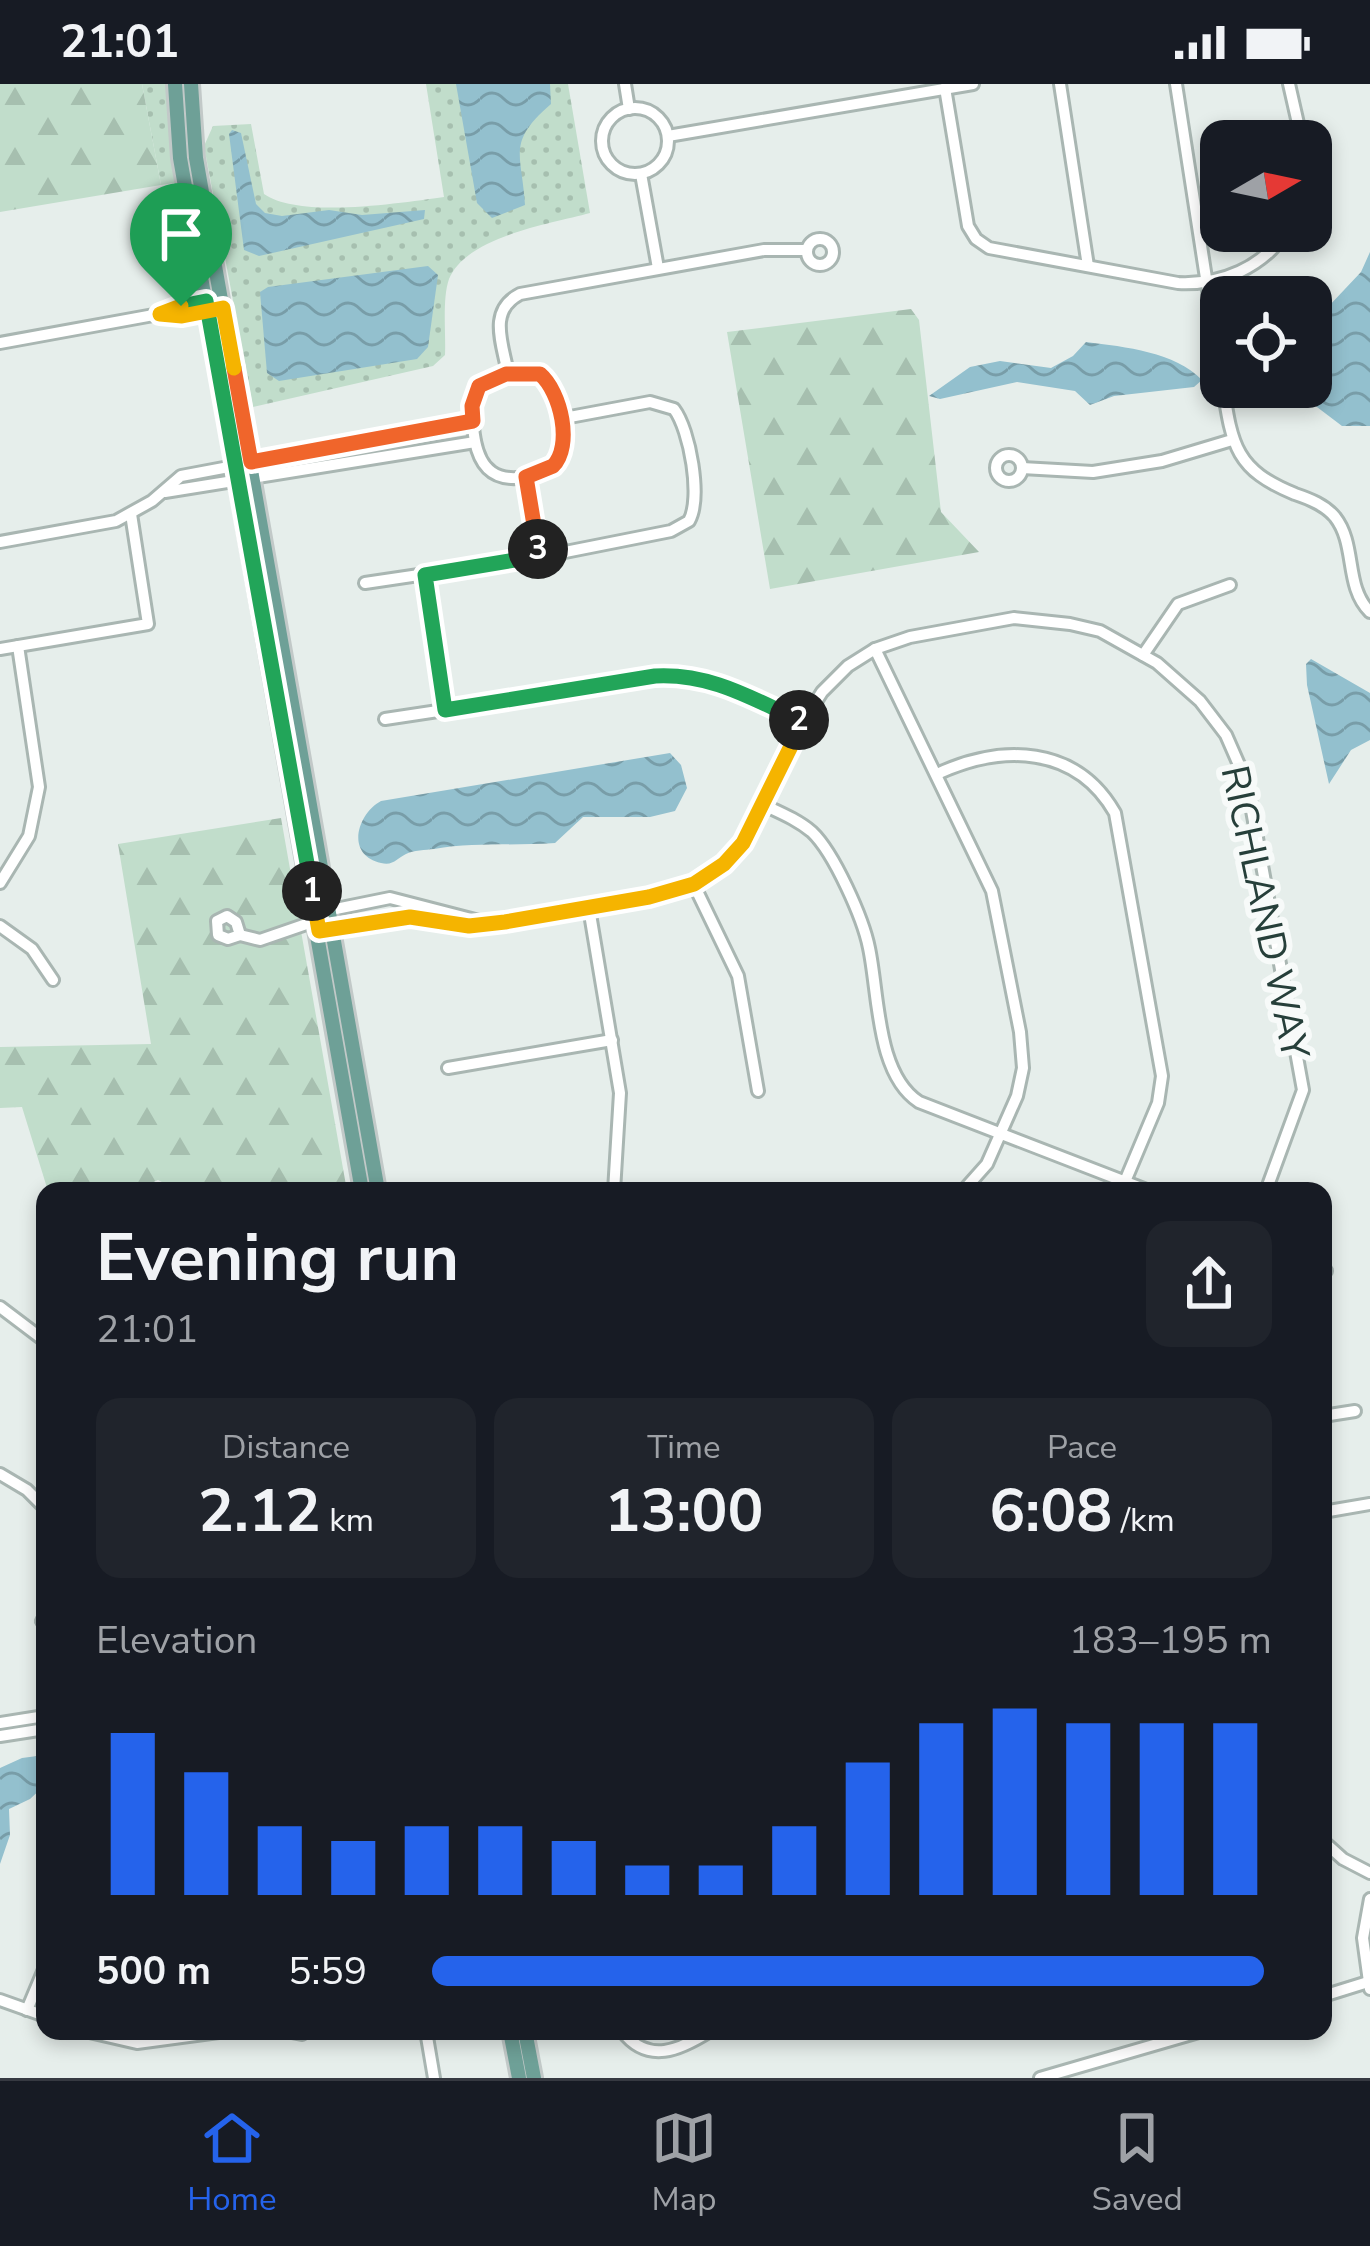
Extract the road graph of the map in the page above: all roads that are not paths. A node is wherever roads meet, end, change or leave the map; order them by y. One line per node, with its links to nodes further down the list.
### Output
1 (176, 84): 20 (main road)
2 (191, 84): 20 (main road)
3 (625, 84): 9 (street)
4 (973, 84): 8 (street)
5 (1060, 84): 15 (street)
6 (1176, 84): 17 (street)
7 (1289, 84): 10 (street)
8 (945, 88): 11 (street); 15 (street)
9 (629, 109): 11 (street); 12 (street)
10 (1297, 120)
11 (668, 136): 12 (street)
12 (640, 174): 16 (street)
13 (807, 250): 16 (street)
14 (1270, 252): 18 (street)
15 (1088, 266): 19 (street)
16 (658, 268): 22 (street)
17 (1205, 276)
18 (1226, 276)
19 (1200, 282)
20 (214, 304): 21 (street); 29 (main road)
21 (0, 344)
22 (508, 374): 24 (street); 25 (street)
23 (1227, 408): 26 (street)
24 (559, 419): 30 (street); 33 (street)
25 (473, 421): 27 (street); 29 (street)
26 (1232, 440): 28 (street); 37 (street)
27 (475, 442): 29 (street); 30 (street)
28 (1022, 468)
29 (245, 471): 31 (street); 51 (main road)
30 (526, 477): 33 (street)
31 (130, 514): 32 (street); 38 (street)
32 (0, 542)
33 (539, 556): 34 (street)
34 (425, 575): 35 (street); 42 (street)
35 (365, 583)
36 (1230, 585): 41 (street)
37 (1370, 612)
38 (18, 646): 39 (street); 47 (street)
39 (0, 649)
40 (875, 649): 41 (street, RICHLAND WAY); 44 (street); 45 (street)
41 (1143, 656): 65 (street, RICHLAND WAY)
42 (445, 710): 43 (street); 44 (street)
43 (385, 719)
44 (803, 722): 46 (street)
45 (937, 774): 58 (street); 64 (street)
46 (764, 805): 48 (street); 58 (street)
47 (0, 883)
48 (694, 884): 49 (street); 57 (street)
49 (589, 908): 50 (street); 55 (street)
50 (422, 912): 51 (street); 51 (street)
51 (324, 921): 53 (street); 59 (main road); 60 (main road)
52 (0, 926): 54 (street)
53 (240, 935)
54 (52, 980)
55 (612, 1040): 56 (street); 61 (street)
56 (448, 1068)
57 (758, 1090)
58 (1001, 1134): 62 (street); 63 (street)
59 (361, 1182)
60 (376, 1182)
61 (613, 1182)
62 (972, 1182)
63 (1114, 1182)
64 (1125, 1182)
65 (1269, 1182)
66 (0, 1307): 67 (street)
67 (36, 1334)
68 (1355, 1411): 69 (street)
69 (1332, 1415)
70 (0, 1474): 71 (street)
71 (36, 1499)
72 (1370, 1504): 73 (street)
73 (1332, 1510)
74 (36, 1717): 75 (street)
75 (0, 1723)
76 (36, 1730): 77 (street)
77 (0, 1736)
78 (1332, 1850): 79 (street)
79 (1370, 1873)
80 (1370, 1899): 81 (street)
81 (1369, 1986): 83 (street)
82 (36, 1988): 85 (street)
83 (1332, 1994)
84 (0, 2000): 85 (street)
85 (27, 2010): 86 (street)
86 (36, 2013)
87 (124, 2040): 88 (street)
88 (159, 2040)
89 (428, 2040): 95 (street)
90 (512, 2040): 96 (main road)
91 (527, 2040): 97 (main road)
92 (630, 2040): 93 (street)
93 (696, 2040)
94 (1171, 2040): 98 (street)
95 (434, 2078)
96 (519, 2078)
97 (534, 2078)
98 (1040, 2078)

